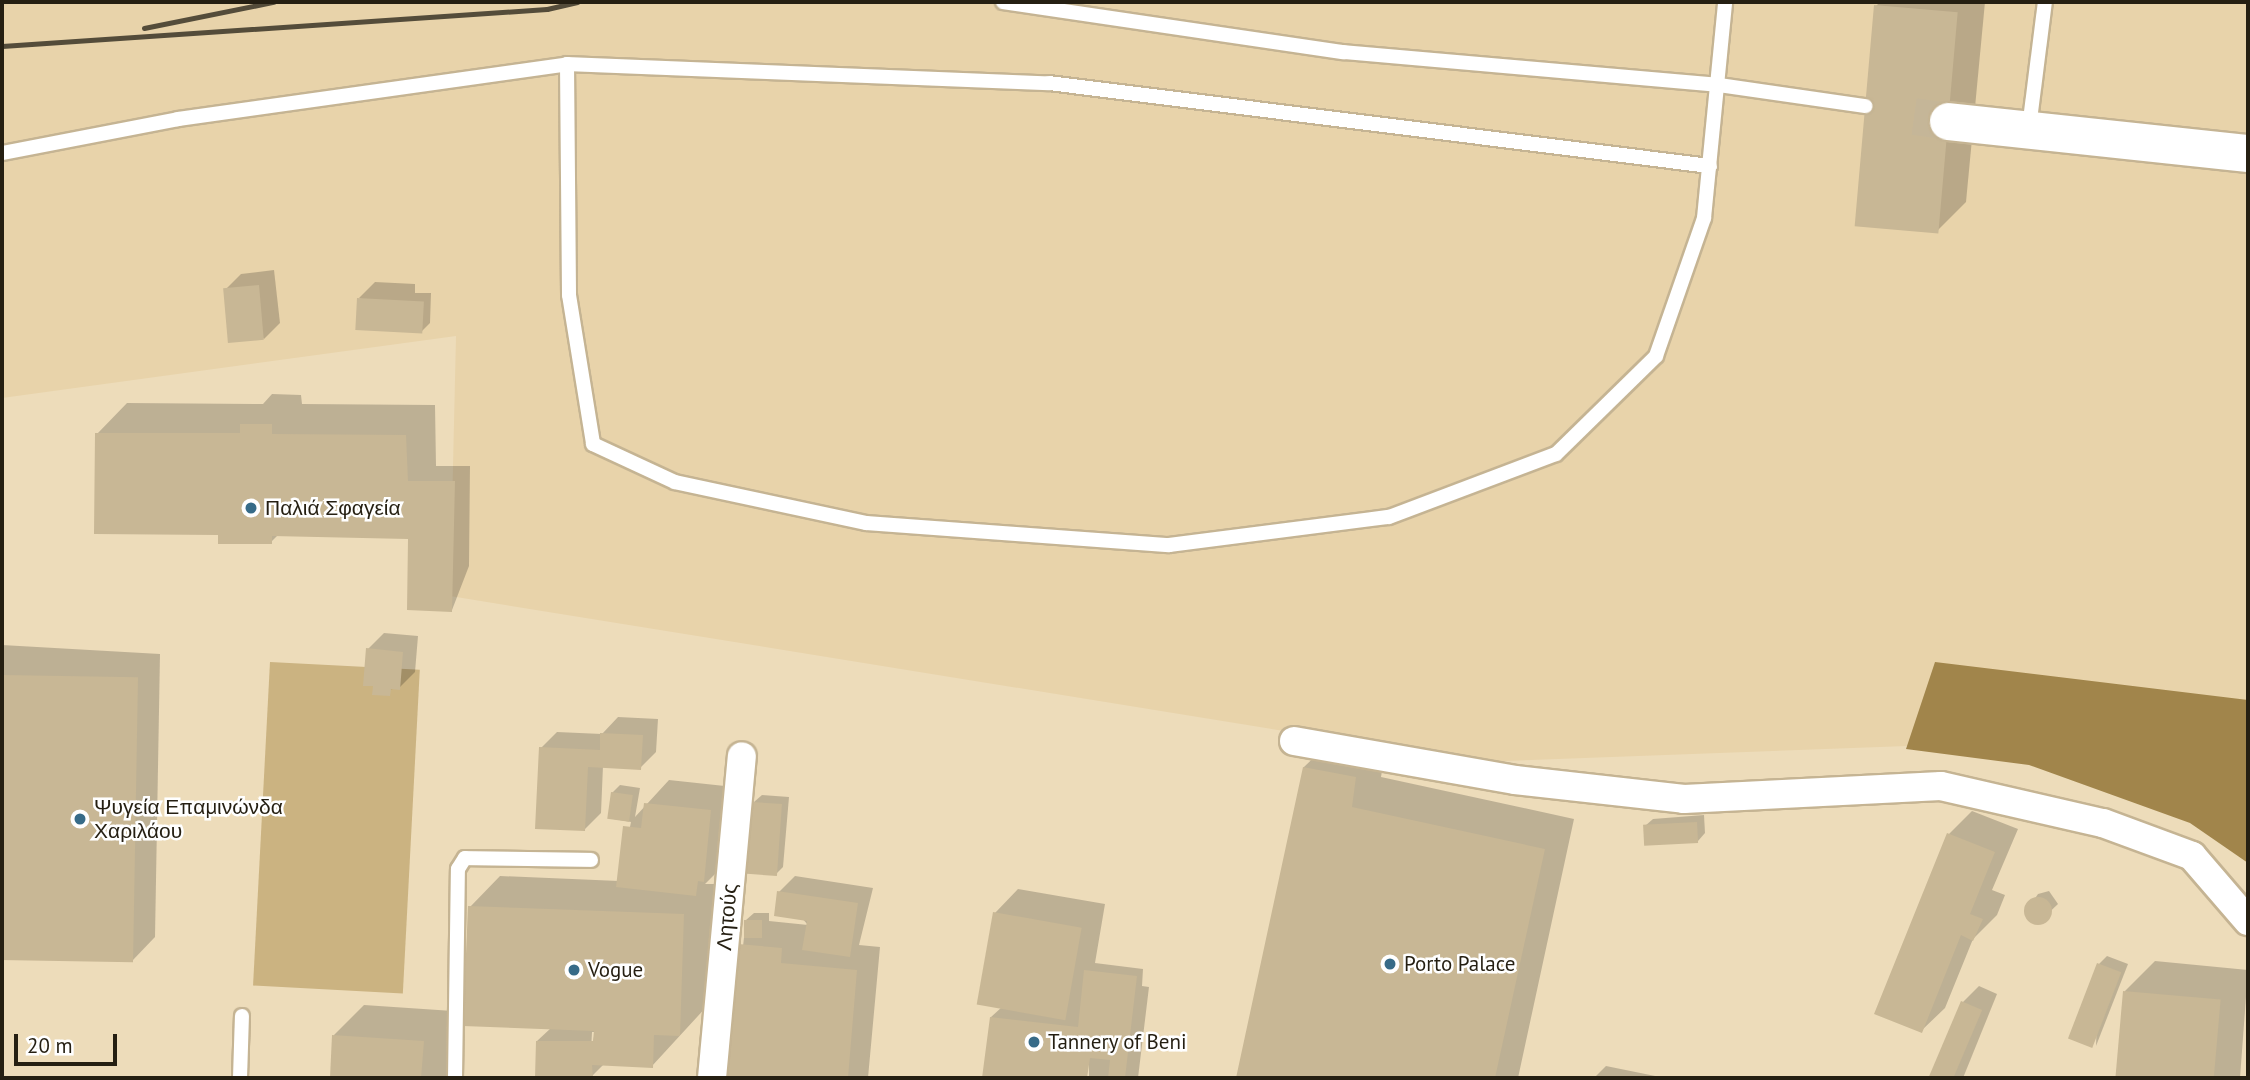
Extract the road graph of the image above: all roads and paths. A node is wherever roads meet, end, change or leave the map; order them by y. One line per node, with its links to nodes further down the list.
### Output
1 (1003, 2): 5 (lane)
2 (1725, 2): 5 (lane)
3 (2045, 2): 8 (lane)
4 (567, 64): 9 (lane); 11 (lane); 11 (lane)
5 (1719, 85): 6 (lane); 11 (lane)
6 (1865, 106)
7 (1948, 121): 8 (street)
8 (2029, 133): 10 (street)
9 (2, 153)
10 (2248, 153)
11 (1710, 166)
12 (1294, 741): 15 (street)
13 (742, 756): 19 (street, Λητούς)
14 (591, 860): 18 (lane)
15 (2248, 921)
16 (242, 1016): 17 (lane)
17 (240, 1078)
18 (455, 1078)
19 (712, 1078)

